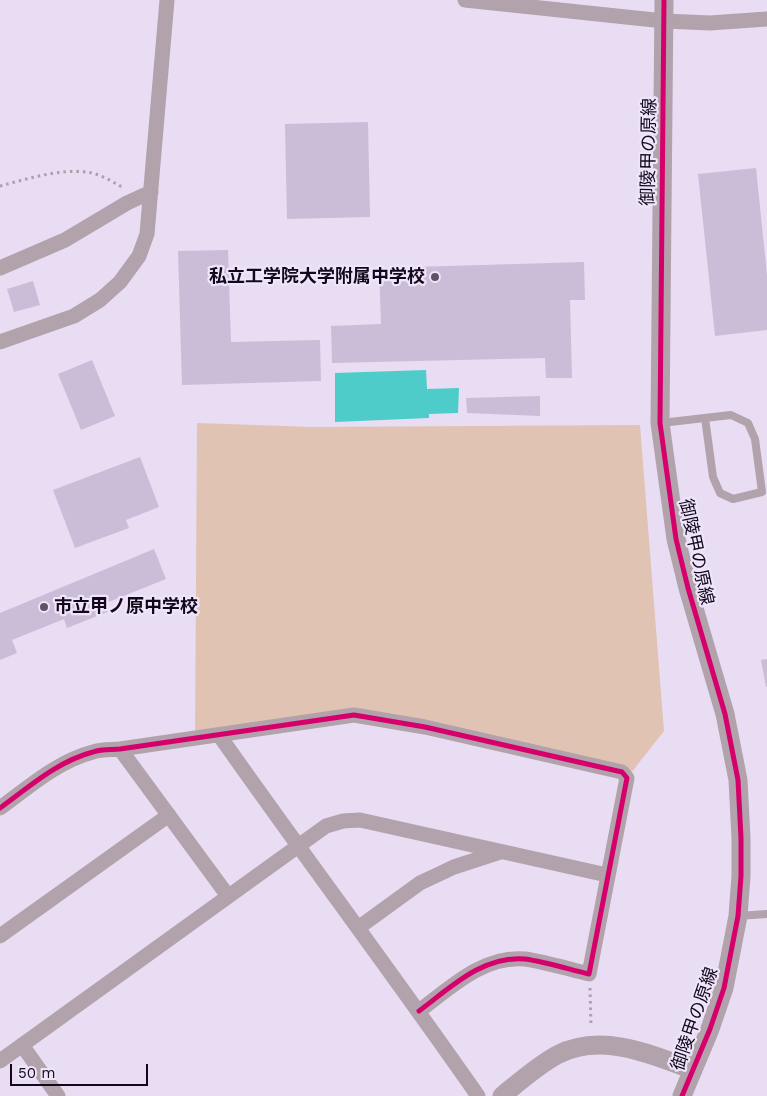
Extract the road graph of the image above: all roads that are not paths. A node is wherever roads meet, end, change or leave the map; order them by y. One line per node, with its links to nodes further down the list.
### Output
1 (167, 0): 6 (street)
2 (465, 0): 5 (street)
3 (664, 0): 5 (street, 御陵甲の原線)
4 (767, 19): 5 (street)
5 (664, 21): 10 (street, 御陵甲の原線)
6 (145, 195): 7 (street); 8 (street)
7 (0, 268)
8 (0, 342)
9 (705, 418): 9 (lane); 10 (lane)
10 (660, 423): 20 (street, 御陵甲の原線)
11 (219, 734): 12 (street); 15 (street); 17 (street)
12 (120, 749): 13 (street); 14 (street)
13 (0, 808)
14 (169, 815): 18 (street); 22 (street)
15 (297, 846): 16 (street); 18 (street); 21 (street)
16 (502, 852): 17 (street); 21 (street)
17 (608, 875): 23 (street)
18 (228, 896): 24 (street)
19 (767, 914): 20 (lane)
20 (738, 916): 26 (street, 御陵甲の原線)
21 (358, 928): 23 (street)
22 (0, 936)
23 (418, 1011): 28 (street)
24 (22, 1045): 25 (street); 27 (street)
25 (0, 1061)
26 (693, 1070): 29 (street); 30 (street, 御陵甲の原線)
27 (58, 1096)
28 (478, 1096)
29 (502, 1096)
30 (682, 1096)

